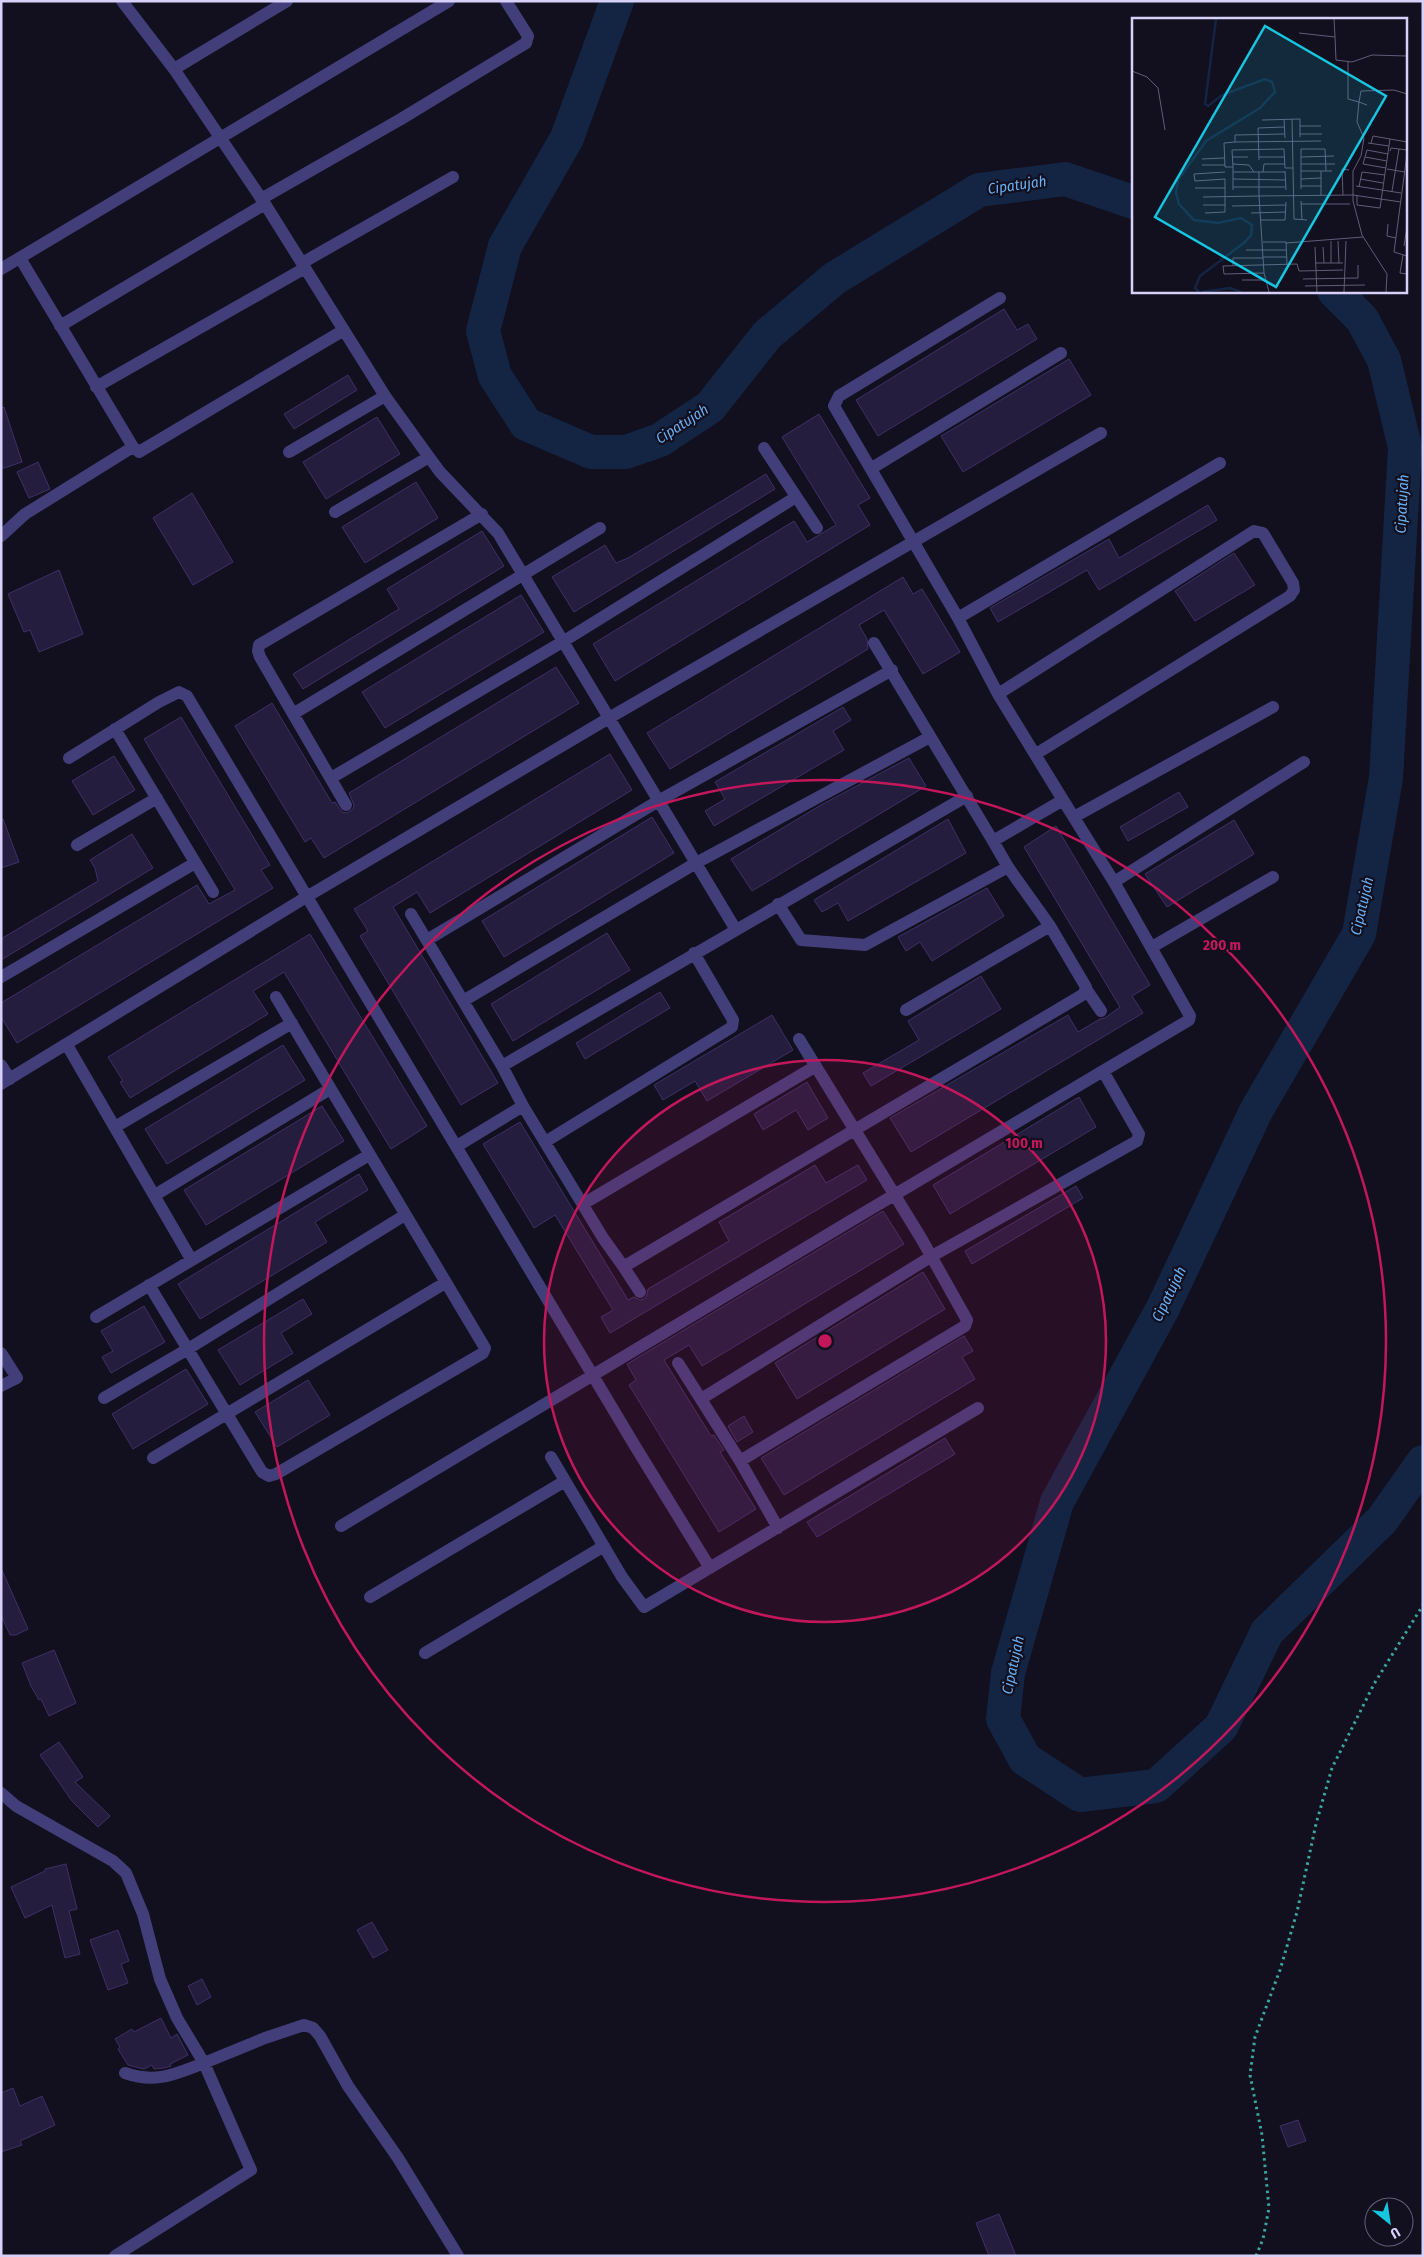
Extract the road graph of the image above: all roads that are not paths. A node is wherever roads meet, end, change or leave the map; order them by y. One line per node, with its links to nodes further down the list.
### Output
1 (287, 1): 5 (street)
2 (449, 1): 6 (street)
3 (506, 1): 8 (street)
4 (129, 3): 5 (street)
5 (174, 69): 6 (street)
6 (220, 138): 8 (street); 9 (street)
7 (453, 177): 10 (street)
8 (263, 202): 10 (street); 13 (street)
9 (20, 258): 11 (street); 13 (street)
10 (303, 266): 14 (street); 16 (street)
11 (1, 269)
12 (1000, 298): 24 (street)
13 (60, 326): 16 (street)
14 (344, 330): 17 (street); 19 (street)
15 (1061, 352): 24 (street)
16 (96, 387): 19 (street)
17 (385, 396): 21 (street); 22 (street)
18 (1101, 433): 31 (street)
19 (133, 448): 30 (street)
20 (764, 448): 25 (street)
21 (290, 452)
22 (429, 457): 26 (street); 27 (street)
23 (1220, 463): 33 (street)
24 (872, 468): 31 (street)
25 (796, 496): 29 (street); 34 (street)
26 (335, 512)
27 (482, 514): 32 (street); 39 (street)
28 (600, 528): 32 (street)
29 (817, 528)
30 (1, 536)
31 (913, 541): 33 (street); 40 (street)
32 (524, 573): 34 (street); 39 (street)
33 (958, 618): 37 (street)
34 (564, 641): 40 (street); 46 (street)
35 (874, 643): 36 (street)
36 (892, 670): 42 (street); 49 (street)
37 (998, 694): 43 (street); 43 (street)
38 (1273, 707): 52 (street)
39 (294, 714): 46 (street)
40 (610, 718): 49 (street); 61 (street)
41 (115, 729): 44 (street); 48 (street); 61 (street)
42 (930, 737): 47 (street); 56 (street)
43 (1036, 754): 50 (street)
44 (69, 758)
45 (1304, 762): 59 (street)
46 (331, 778): 51 (street)
47 (967, 796): 53 (street); 62 (street)
48 (157, 798): 54 (street); 55 (street)
49 (660, 800): 56 (street); 66 (street)
50 (1063, 800): 52 (street); 53 (street)
51 (346, 805)
52 (1074, 817): 59 (street)
53 (993, 841): 57 (street)
54 (77, 845)
55 (195, 862): 60 (street); 69 (street)
56 (696, 862): 65 (street); 72 (street)
57 (1008, 867): 62 (street); 64 (street)
58 (1273, 877): 67 (street)
59 (1114, 882): 67 (street)
60 (213, 892)
61 (308, 896): 77 (street); 88 (street)
62 (778, 904): 65 (street)
63 (411, 914): 66 (street)
64 (1050, 926): 70 (street); 73 (street)
65 (736, 930): 68 (street)
66 (427, 940): 72 (street)
67 (1152, 947): 81 (street)
68 (694, 954): 79 (street); 87 (street)
69 (1, 977)
70 (1086, 989): 74 (street); 86 (street)
71 (276, 997): 75 (street)
72 (463, 1001): 79 (street)
73 (906, 1010)
74 (1101, 1011)
75 (292, 1023): 83 (street); 85 (street)
76 (799, 1038): 80 (street)
77 (67, 1045): 82 (street); 85 (street)
78 (1, 1065): 82 (street)
79 (502, 1066): 84 (street)
80 (816, 1066): 86 (street); 92 (street)
81 (1103, 1071): 90 (street); 94 (street)
82 (6, 1082)
83 (330, 1089): 89 (street); 91 (street)
84 (523, 1106): 87 (street); 88 (street)
85 (115, 1127): 91 (street)
86 (855, 1130): 90 (street); 96 (street)
87 (545, 1142): 92 (street)
88 (457, 1146): 104 (street)
89 (369, 1156): 93 (street); 95 (street)
90 (894, 1194): 94 (street); 104 (street)
91 (155, 1195): 95 (street)
92 (583, 1204): 96 (street)
93 (405, 1215): 97 (street); 101 (street)
94 (932, 1256): 107 (street); 112 (street)
95 (191, 1259): 98 (street)
96 (624, 1266): 99 (street)
97 (446, 1283): 109 (street); 109 (street)
98 (150, 1285): 100 (street); 101 (street)
99 (640, 1292)
100 (96, 1316)
101 (188, 1349): 106 (street); 109 (street)
102 (1, 1352): 105 (street)
103 (678, 1363): 107 (street)
104 (594, 1376): 114 (street); 117 (street)
105 (1, 1386)
106 (104, 1398)
107 (701, 1399): 112 (street)
108 (978, 1408): 115 (street)
109 (226, 1415): 111 (street)
110 (551, 1457): 113 (street)
111 (153, 1458)
112 (740, 1461): 115 (street)
113 (565, 1481): 116 (street); 118 (street)
114 (341, 1526)
115 (778, 1528): 117 (street)
116 (604, 1546): 117 (street); 119 (street)
117 (710, 1568)
118 (370, 1597)
119 (424, 1653)
120 (1, 1793): 121 (street)
121 (204, 2063): 122 (street); 123 (street); 124 (street)
122 (125, 2073)
123 (115, 2256)
124 (458, 2256)

